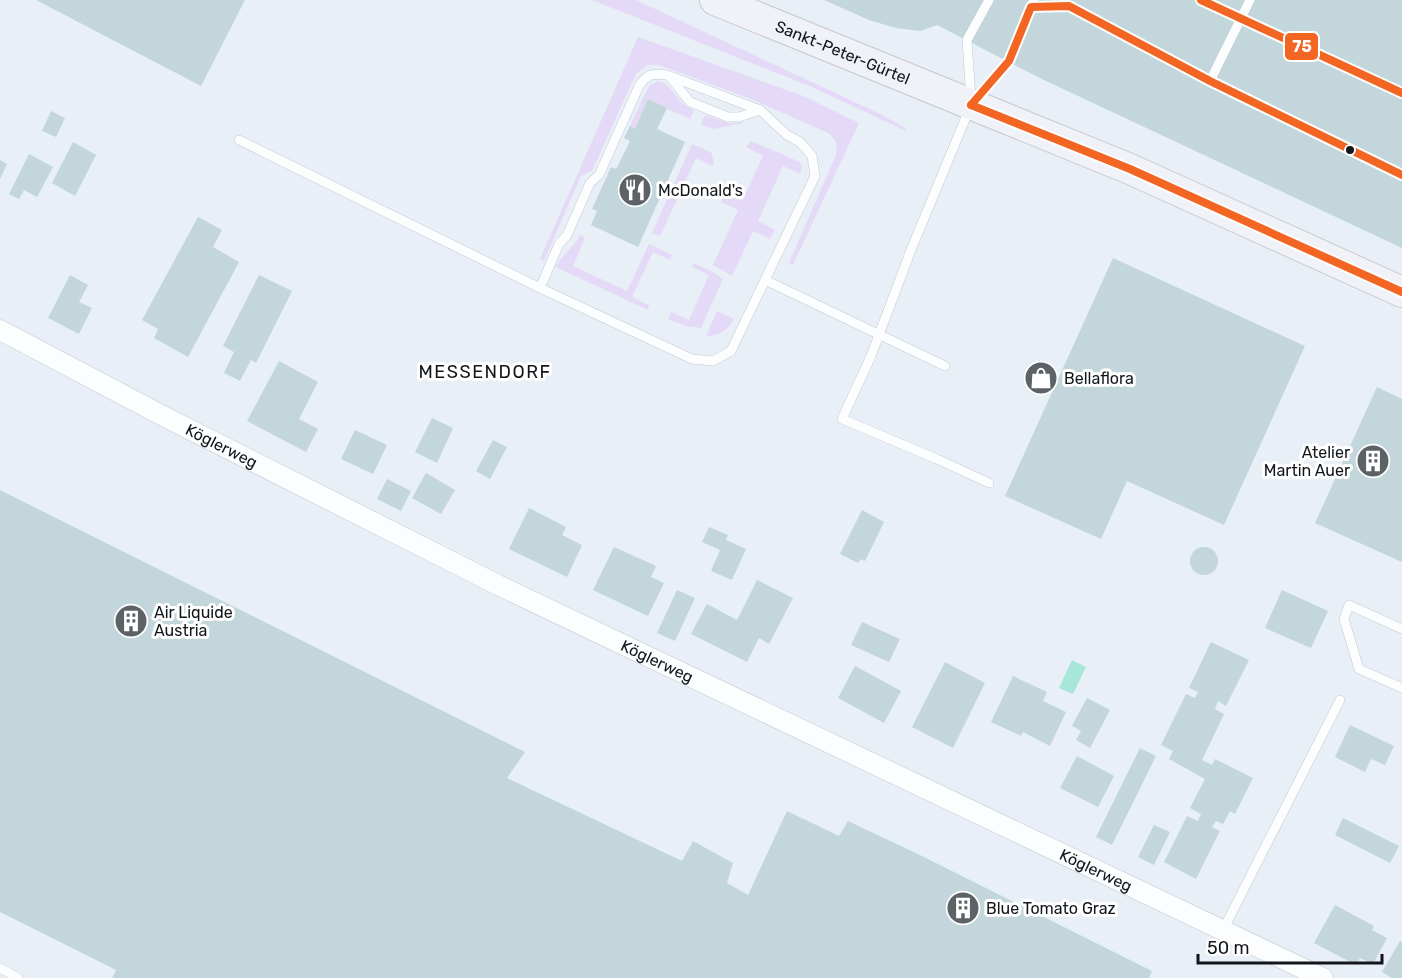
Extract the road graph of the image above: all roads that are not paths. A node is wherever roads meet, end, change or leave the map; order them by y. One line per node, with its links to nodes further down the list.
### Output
1 (715, 0): 10 (main road, Sankt-Peter-Gürtel)
2 (989, 0): 10 (lane)
3 (1201, 0): 6 (lane)
4 (1250, 0): 6 (lane)
5 (1032, 4): 8 (lane); 10 (lane)
6 (1241, 18): 8 (lane); 9 (lane)
7 (667, 75): 11 (lane); 11 (lane); 15 (lane)
8 (1210, 81): 13 (lane)
9 (1402, 93)
10 (971, 105): 16 (main road, Sankt-Peter-Gürtel); 18 (lane)
11 (760, 110): 14 (lane)
12 (239, 140): 15 (lane)
13 (1402, 175)
14 (765, 280): 15 (lane); 18 (lane)
15 (540, 288)
16 (1402, 292)
17 (0, 330): 24 (street, Köglerweg)
18 (879, 335): 19 (lane); 20 (lane)
19 (945, 366)
20 (989, 483)
21 (1402, 629): 22 (lane)
22 (1402, 688)
23 (1340, 700): 24 (lane)
24 (1223, 930): 27 (street, Köglerweg)
25 (0, 968): 26 (lane)
26 (18, 978)
27 (1323, 978)

